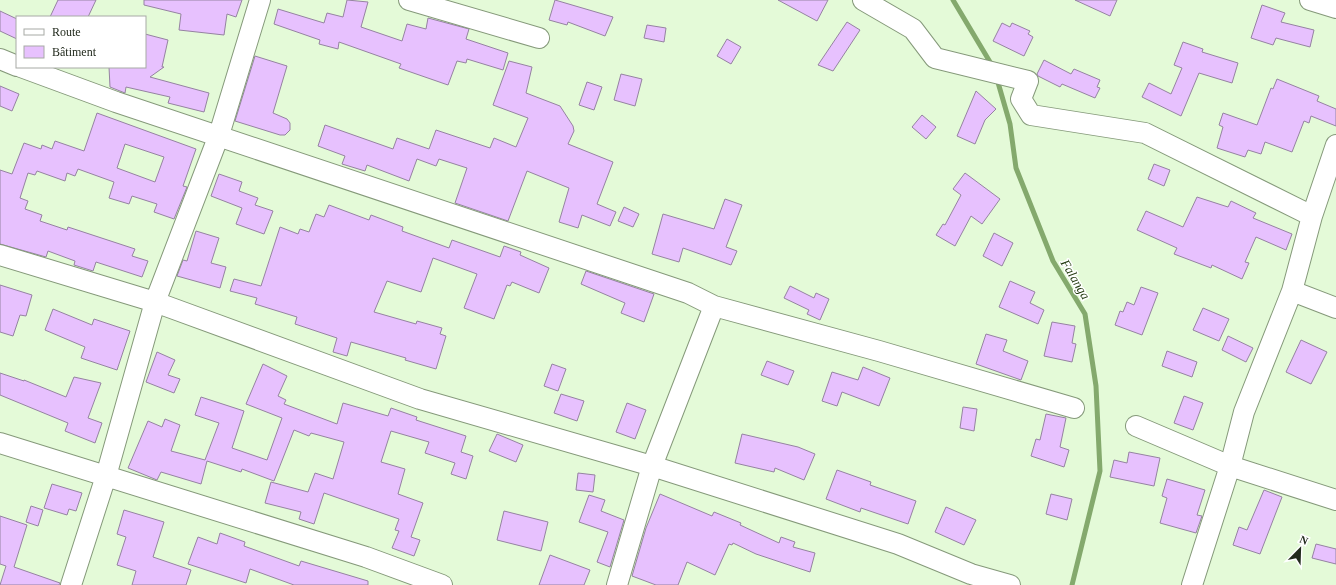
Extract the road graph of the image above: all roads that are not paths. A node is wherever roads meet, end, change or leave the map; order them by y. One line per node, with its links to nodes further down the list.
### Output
1 (260, 0): 10 (street)
2 (409, 0): 6 (street)
3 (863, 0): 12 (street)
4 (1310, 0): 5 (street)
5 (1336, 8)
6 (539, 38)
7 (0, 59): 8 (street)
8 (16, 66)
9 (24, 68): 10 (street)
10 (219, 135): 15 (street); 16 (street)
11 (1336, 147): 12 (street)
12 (1312, 216): 14 (street)
13 (0, 255): 15 (street)
14 (1292, 292): 17 (street); 22 (street)
15 (155, 302): 21 (street); 23 (street)
16 (714, 306): 18 (street); 21 (street)
17 (1336, 308)
18 (1074, 408)
19 (1136, 426): 22 (street)
20 (0, 443): 23 (street)
21 (652, 466): 27 (street); 28 (street)
22 (1230, 466): 24 (street); 29 (street)
23 (106, 476): 25 (street); 26 (street)
24 (1336, 500)
25 (71, 585)
26 (442, 585)
27 (617, 585)
28 (1010, 585)
29 (1192, 585)

